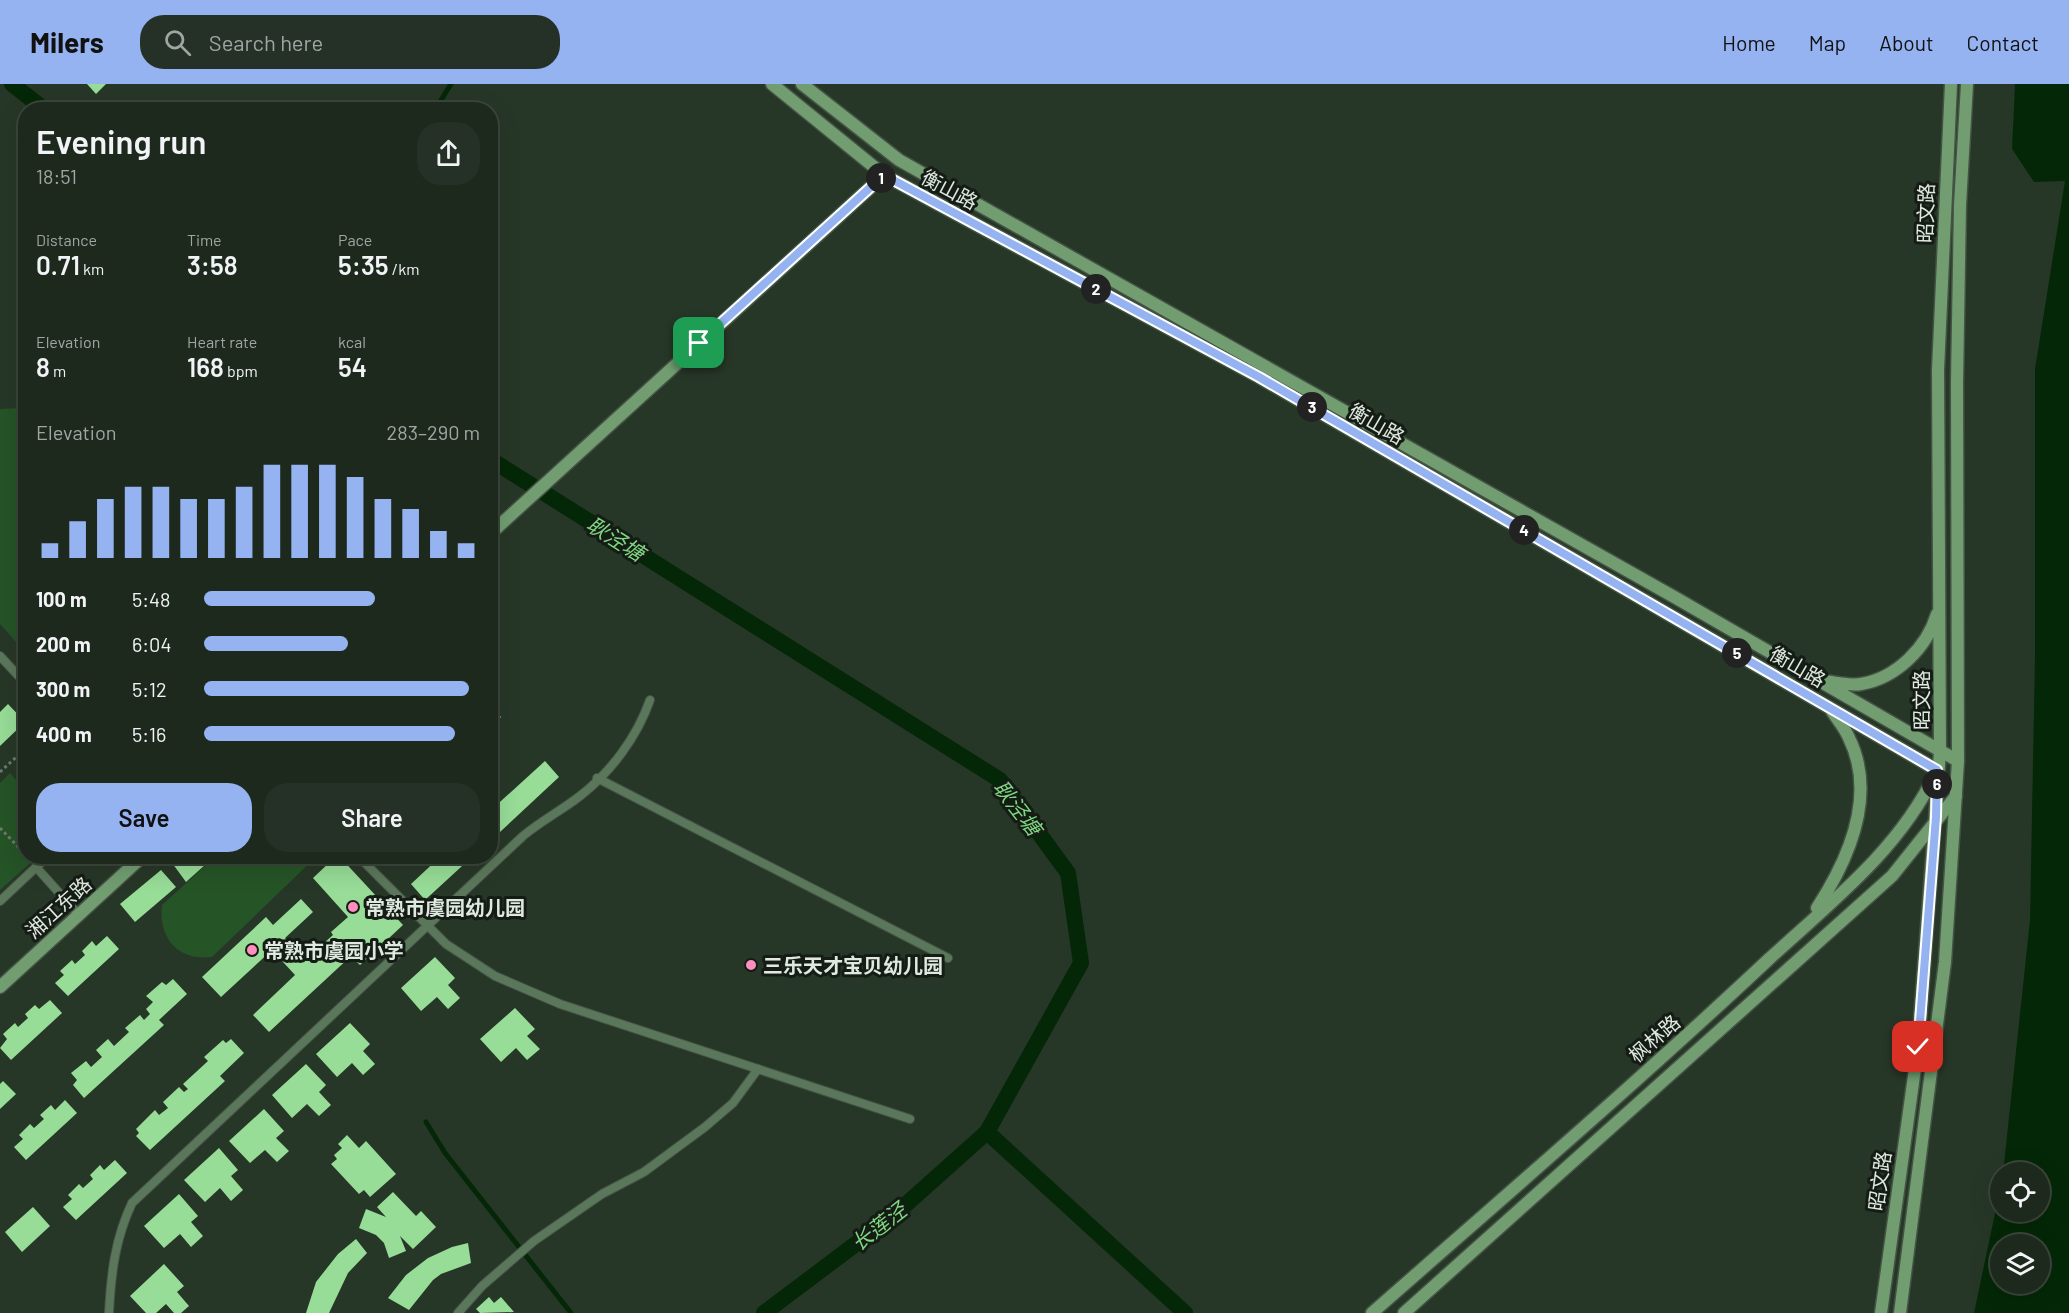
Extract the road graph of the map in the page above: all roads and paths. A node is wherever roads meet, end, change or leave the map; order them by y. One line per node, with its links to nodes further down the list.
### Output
1 (772, 84): 5 (street, 衡山路)
2 (802, 84): 10 (street, 衡山路)
3 (1951, 84): 7 (street, 昭文路)
4 (1967, 84): 15 (street)
5 (884, 175): 6 (street); 12 (street, 衡山路)
6 (498, 526)
7 (1941, 601): 10 (street); 13 (street, 昭文路)
8 (0, 656): 9 (lane)
9 (18, 675)
10 (1818, 680): 13 (street, 衡山路)
11 (650, 700): 18 (lane)
12 (1830, 707): 16 (street, 衡山路); 31 (street)
13 (1940, 752): 15 (street, 衡山路); 16 (street, 昭文路)
14 (18, 755): 17 (path)
15 (1958, 761): 19 (street)
16 (1937, 770): 20 (street, 昭文路); 31 (street, 枫林路)
17 (0, 772)
18 (597, 778): 23 (lane); 33 (lane)
19 (1956, 796): 20 (street, 枫林路); 42 (street)
20 (1936, 821): 40 (street, 枫林路); 41 (street, 昭文路)
21 (0, 828): 22 (path)
22 (18, 847)
23 (498, 860)
24 (39, 864): 28 (lane)
25 (134, 864): 30 (street, 湘江东路)
26 (366, 864): 32 (lane)
27 (494, 864): 32 (lane)
28 (36, 867): 29 (lane); 30 (lane)
29 (0, 901)
30 (79, 915): 34 (street, 湘江东路)
31 (1807, 924): 39 (street, 枫林路)
32 (427, 926): 35 (lane); 37 (lane)
33 (948, 958)
34 (0, 987)
35 (758, 1069): 36 (lane); 38 (lane)
36 (910, 1119)
37 (109, 1313)
38 (458, 1313)
39 (1372, 1313)
40 (1404, 1313)
41 (1881, 1313)
42 (1900, 1313)

